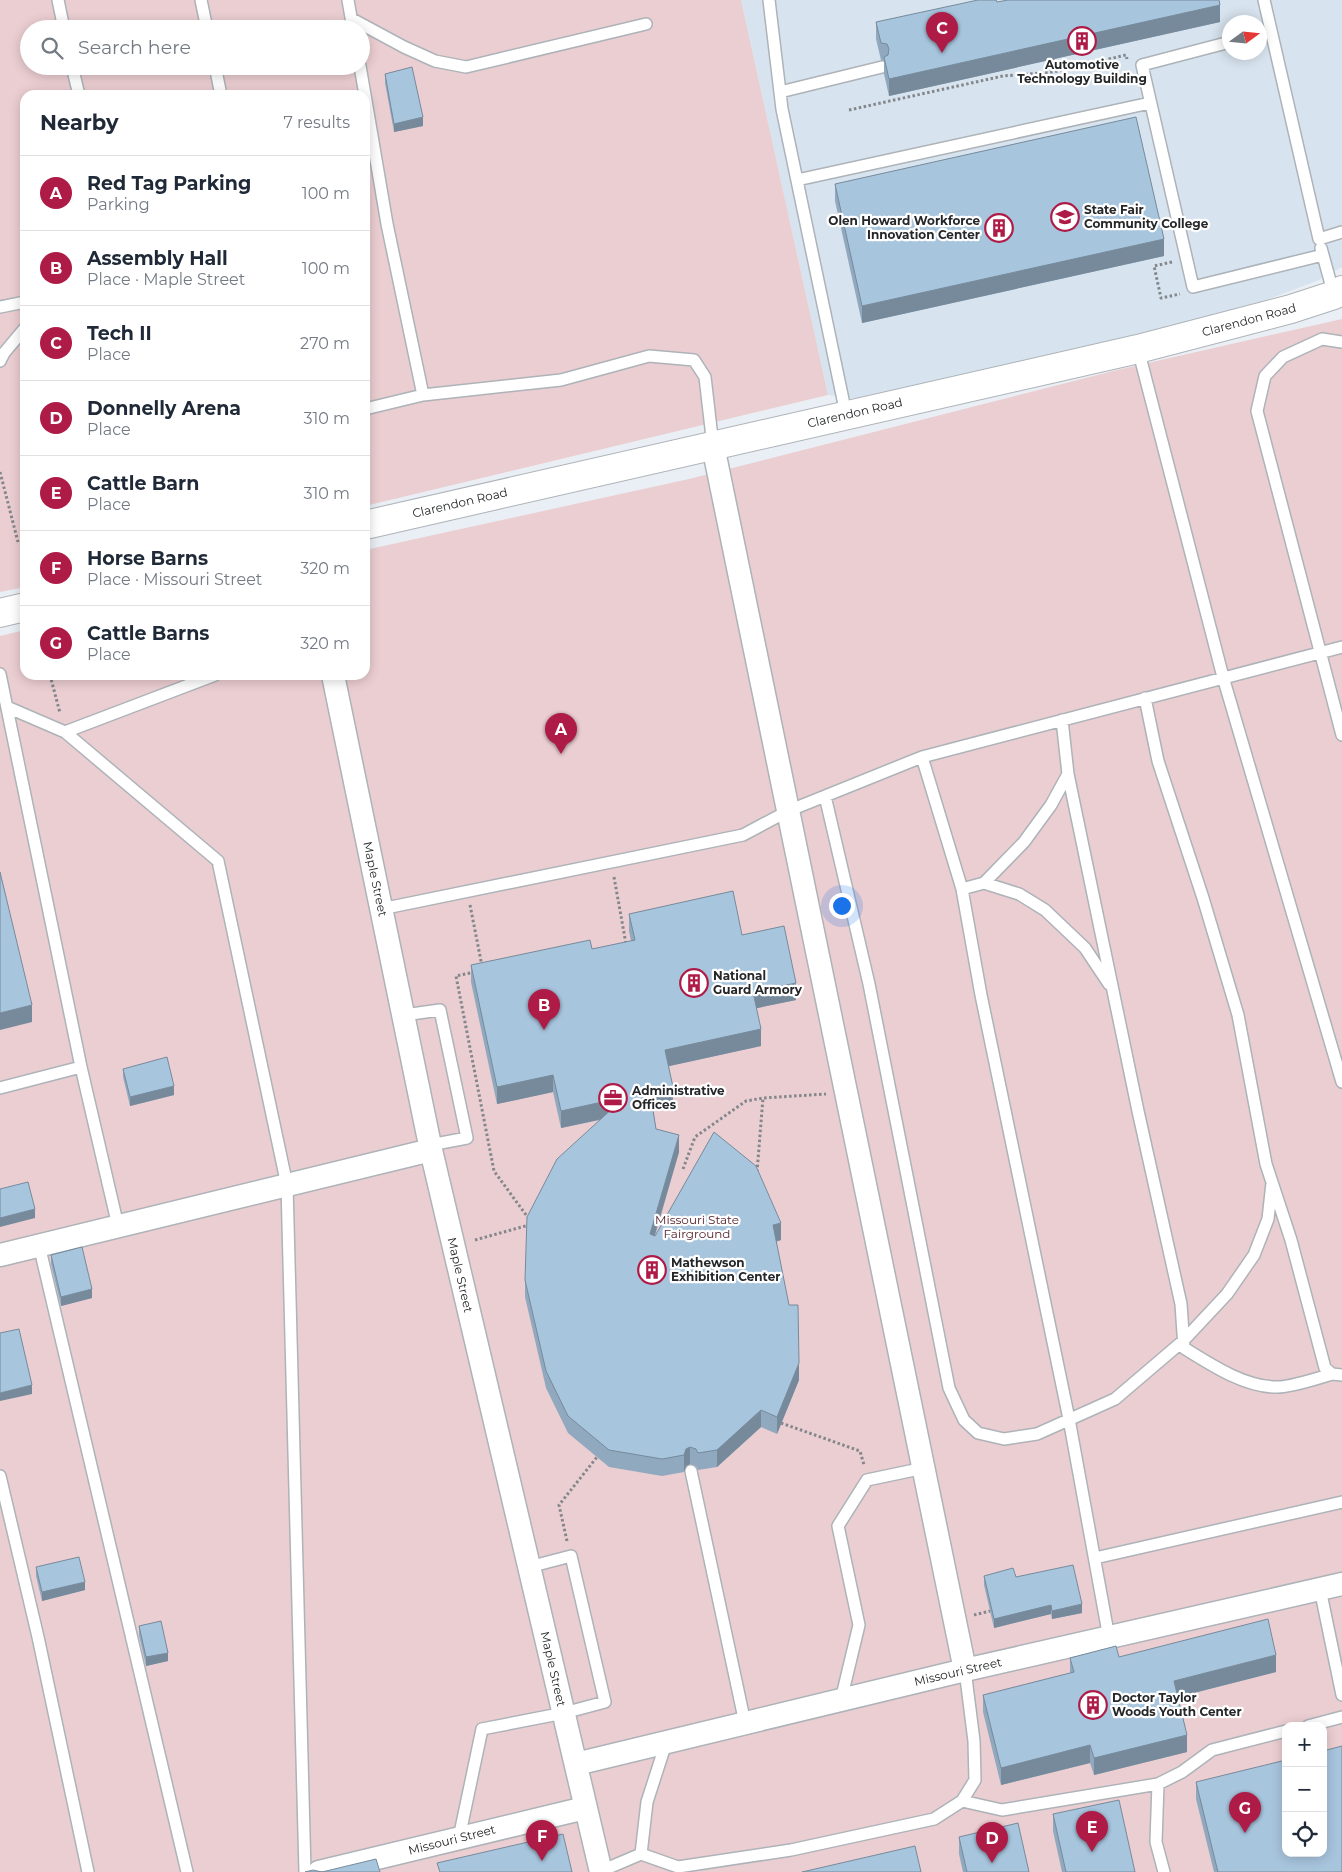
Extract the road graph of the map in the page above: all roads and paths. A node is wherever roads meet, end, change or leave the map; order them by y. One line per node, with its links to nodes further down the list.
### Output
1 (58, 0): 6 (lane)
2 (201, 0): 7 (lane)
3 (348, 0): 8 (lane)
4 (769, 0): 24 (lane)
5 (1264, 0): 10 (lane)
6 (62, 20)
7 (205, 20)
8 (351, 20)
9 (646, 24): 11 (lane)
10 (1271, 31): 12 (lane); 30 (lane)
11 (370, 32)
12 (1267, 32)
13 (1222, 44): 25 (lane)
14 (1053, 59): 16 (path)
15 (882, 67): 24 (lane)
16 (1056, 72)
17 (1025, 74): 26 (path)
18 (74, 75): 21 (lane)
19 (217, 75): 22 (lane)
20 (362, 75): 23 (lane)
21 (77, 90)
22 (220, 90)
23 (364, 90)
24 (780, 92): 28 (lane)
25 (1150, 103): 28 (lane); 31 (lane)
26 (849, 110)
27 (370, 123): 39 (lane)
28 (796, 180): 41 (lane)
29 (1342, 232): 30 (lane)
30 (1319, 239): 31 (lane)
31 (1323, 254): 32 (lane)
32 (1338, 293): 37 (street, Clarendon Road)
33 (20, 303): 34 (lane)
34 (0, 307)
35 (20, 334): 38 (lane)
36 (1342, 342): 49 (lane)
37 (1138, 349): 41 (street, Clarendon Road); 51 (lane)
38 (0, 361)
39 (422, 395): 40 (lane); 42 (lane)
40 (370, 408)
41 (846, 414): 42 (street, Clarendon Road)
42 (714, 446): 44 (street, Clarendon Road); 63 (street)
43 (0, 472): 45 (path)
44 (370, 524)
45 (18, 542)
46 (20, 608): 47 (street)
47 (0, 613)
48 (1342, 647): 49 (lane)
49 (1321, 652): 51 (lane); 59 (lane)
50 (0, 674): 56 (lane)
51 (1223, 677): 55 (lane); 73 (lane)
52 (51, 680): 58 (path)
53 (202, 680): 58 (lane)
54 (334, 680): 68 (street, Maple Street)
55 (1145, 698): 57 (lane); 80 (lane)
56 (6, 707): 58 (lane); 72 (lane)
57 (1062, 720): 60 (lane); 61 (lane)
58 (65, 732): 81 (lane)
59 (1342, 735)
60 (922, 757): 62 (lane); 66 (lane)
61 (1068, 774): 65 (lane); 70 (lane)
62 (825, 796): 63 (lane); 88 (lane)
63 (788, 811): 64 (lane); 75 (street)
64 (611, 861): 67 (lane); 69 (path)
65 (984, 883): 66 (lane); 70 (lane)
66 (962, 889): 88 (lane)
67 (468, 890): 68 (lane); 84 (path)
68 (381, 909): 71 (street, Maple Street)
69 (627, 948)
70 (1114, 991): 86 (lane)
71 (404, 1015): 77 (street, Maple Street); 77 (lane)
72 (81, 1067): 74 (lane); 82 (lane)
73 (1342, 1082)
74 (0, 1088)
75 (846, 1093): 76 (path); 91 (street)
76 (763, 1098): 78 (path); 79 (path)
77 (430, 1148): 81 (street); 84 (street, Maple Street)
78 (683, 1169)
79 (756, 1174)
80 (1272, 1183): 86 (lane); 87 (lane)
81 (287, 1185): 82 (street); 120 (lane)
82 (118, 1226): 83 (street)
83 (39, 1245): 85 (street); 119 (lane)
84 (453, 1245): 98 (street, Maple Street)
85 (0, 1255)
86 (1183, 1341): 87 (lane); 88 (lane)
87 (1337, 1374)
88 (1069, 1419): 97 (lane)
89 (781, 1423): 94 (path)
90 (597, 1457): 96 (path)
91 (924, 1468): 94 (lane); 102 (street)
92 (691, 1471): 109 (lane)
93 (0, 1476): 118 (lane)
94 (867, 1480): 105 (lane)
95 (1342, 1502): 97 (lane)
96 (571, 1556): 98 (lane); 106 (lane)
97 (1095, 1558): 101 (lane)
98 (529, 1567): 106 (street, Maple Street)
99 (1342, 1584): 100 (street, Missouri Street)
100 (1320, 1589): 101 (street, Missouri Street); 103 (lane)
101 (1108, 1638): 102 (street, Missouri Street)
102 (965, 1670): 105 (street, Missouri Street); 114 (lane)
103 (1341, 1683): 104 (lane)
104 (1342, 1695)
105 (841, 1700): 109 (street, Missouri Street)
106 (564, 1713): 112 (street, Maple Street); 116 (lane)
107 (1342, 1717): 108 (lane)
108 (1323, 1722)
109 (745, 1723): 111 (street, Missouri Street)
110 (1282, 1732): 113 (lane)
111 (666, 1742): 112 (street, Missouri Street); 117 (lane)
112 (576, 1764): 115 (street, Maple Street)
113 (1158, 1784): 114 (lane); 123 (lane)
114 (962, 1801): 117 (lane)
115 (585, 1808): 116 (street, Missouri Street); 122 (street, Maple Street)
116 (459, 1838): 121 (street, Missouri Street)
117 (641, 1854): 122 (lane)
118 (88, 1872)
119 (187, 1872)
120 (305, 1872)
121 (319, 1872)
122 (601, 1872)
123 (1164, 1872)

